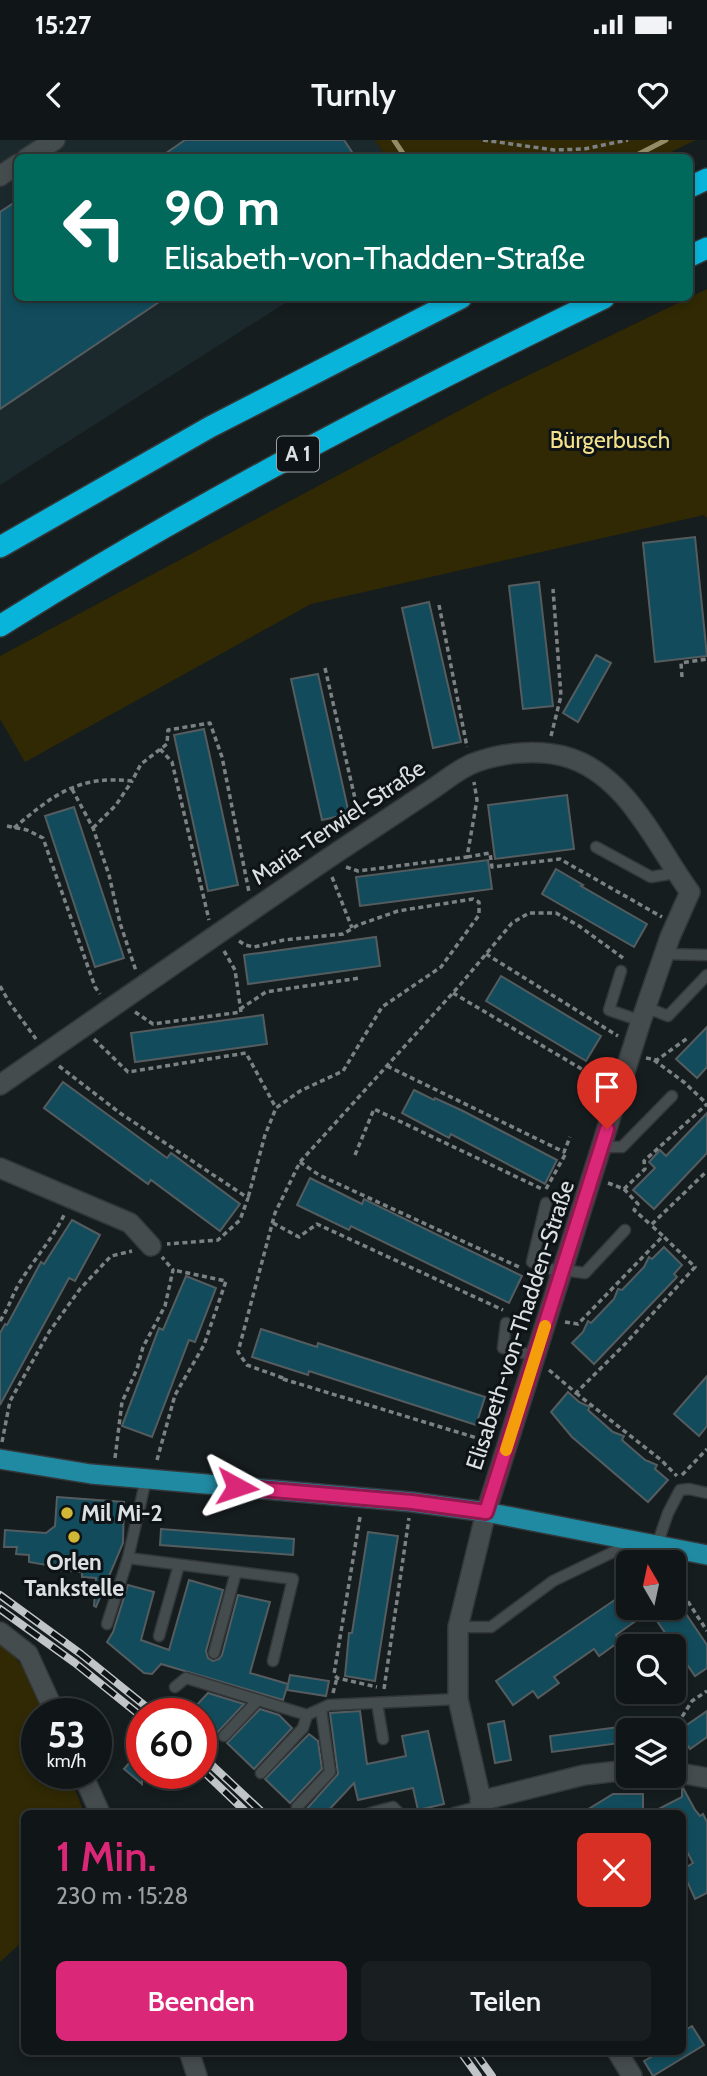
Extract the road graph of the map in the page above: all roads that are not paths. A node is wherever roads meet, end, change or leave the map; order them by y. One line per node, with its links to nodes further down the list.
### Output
1 (55, 140): 2 (street)
2 (33, 154)
3 (455, 301): 5 (highway)
4 (598, 301): 6 (highway, A 1)
5 (0, 547)
6 (0, 626)
7 (596, 847): 8 (lane)
8 (676, 873): 9 (street, Maria-Terwiel-Straße); 15 (street, Maria-Terwiel-Straße)
9 (690, 892): 10 (street, Elisabeth-von-Thadden-Straße)
10 (664, 954): 11 (lane); 14 (street, Elisabeth-von-Thadden-Straße)
11 (707, 955)
12 (621, 971): 14 (lane)
13 (707, 975): 14 (lane)
14 (643, 1014): 17 (street, Elisabeth-von-Thadden-Straße)
15 (0, 1085)
16 (672, 1096): 17 (lane)
17 (602, 1147): 22 (street, Elisabeth-von-Thadden-Straße)
18 (0, 1168): 21 (street)
19 (546, 1195): 22 (lane)
20 (625, 1230): 22 (lane)
21 (151, 1246)
22 (563, 1272): 24 (street, Elisabeth-von-Thadden-Straße)
23 (508, 1318): 24 (lane)
24 (535, 1357): 28 (street, Elisabeth-von-Thadden-Straße)
25 (0, 1459): 26 (main road)
26 (152, 1480): 28 (main road); 32 (lane)
27 (707, 1493): 30 (lane)
28 (486, 1512): 29 (main road); 36 (street, Elisabeth-von-Thadden-Straße)
29 (635, 1541): 30 (main road); 36 (lane)
30 (657, 1545): 31 (main road)
31 (707, 1555)
32 (128, 1558): 33 (lane); 35 (lane)
33 (179, 1565): 34 (lane); 38 (lane)
34 (236, 1572): 39 (lane); 40 (lane)
35 (107, 1624)
36 (458, 1627): 43 (street, Elisabeth-von-Thadden-Straße)
37 (0, 1632): 42 (street)
38 (159, 1636)
39 (214, 1653)
40 (273, 1661)
41 (175, 1687): 44 (lane)
42 (48, 1698)
43 (458, 1699): 45 (lane); 56 (street, Elisabeth-von-Thadden-Straße)
44 (258, 1700): 47 (lane); 48 (lane)
45 (377, 1703): 46 (lane); 49 (lane)
46 (321, 1709): 47 (lane); 55 (lane)
47 (307, 1715): 51 (lane)
48 (224, 1736)
49 (383, 1739)
50 (616, 1771): 56 (street)
51 (261, 1773)
52 (686, 1774): 53 (street)
53 (707, 1778)
54 (89, 1789): 57 (street)
55 (297, 1807)
56 (482, 1807)
57 (99, 1810)
58 (191, 2055): 60 (street)
59 (619, 2055): 61 (street)
60 (197, 2076)
61 (632, 2076)

